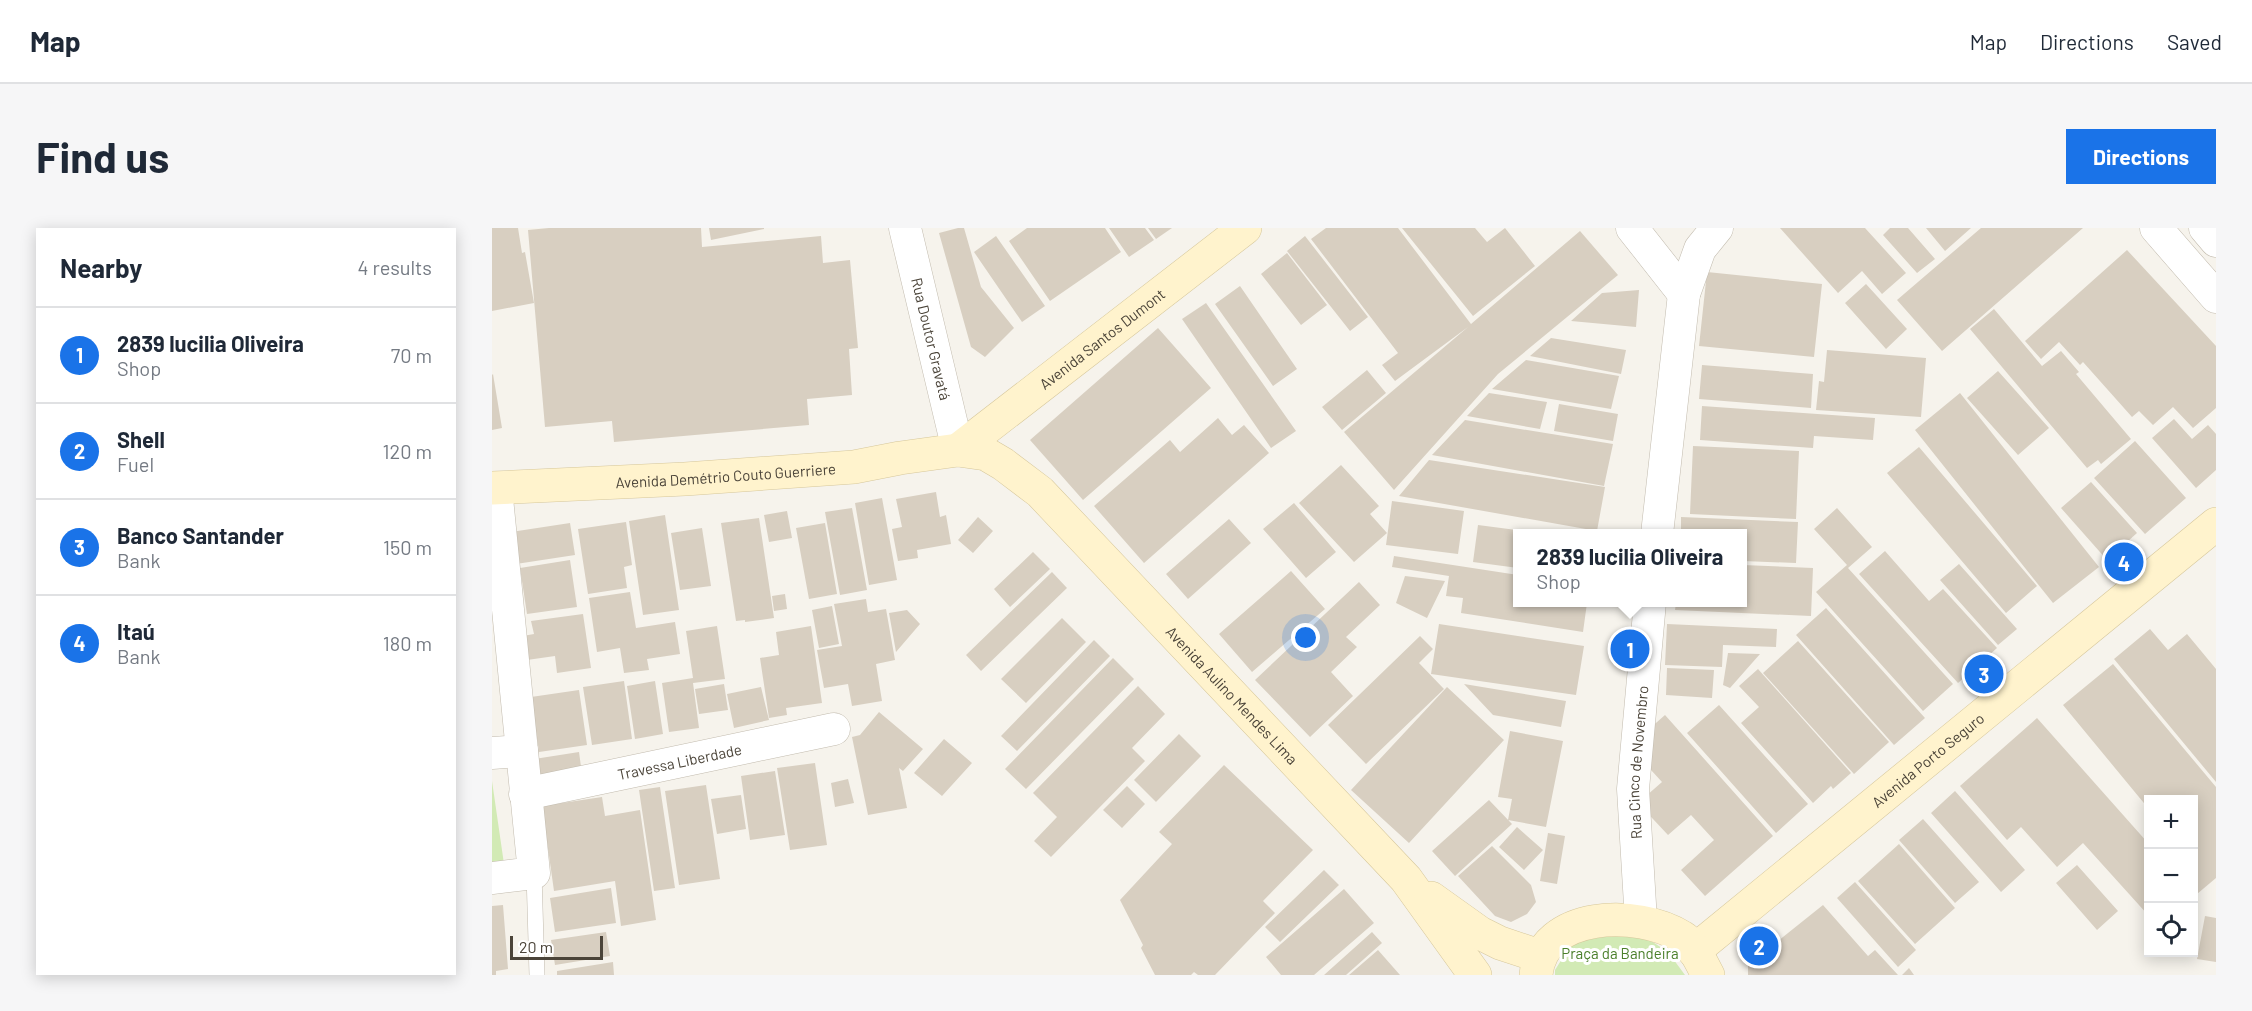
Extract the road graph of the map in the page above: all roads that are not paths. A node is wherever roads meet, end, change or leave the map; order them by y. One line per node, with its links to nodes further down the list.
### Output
1 (905, 228): 10 (street, Rua Doutor Gravatá)
2 (1245, 228): 10 (main road, Avenida Santos Dumont)
3 (1632, 228): 8 (street)
4 (1716, 228): 8 (street)
5 (2156, 228): 9 (street)
6 (2205, 228): 7 (street)
7 (2216, 241)
8 (1684, 294): 13 (street)
9 (2216, 297)
10 (958, 450): 11 (main road, Avenida Demétrio Couto Guerriere); 20 (main road, Avenida Aulino Mendes Lima)
11 (494, 488): 16 (street)
12 (2216, 524): 22 (main road, Avenida Porto Seguro)
13 (1658, 529)
14 (1650, 607): 21 (street, Rua Cinco de Novembro)
15 (834, 729): 17 (street, Travessa Liberdade)
16 (507, 752): 17 (street)
17 (525, 794): 18 (street)
18 (534, 873): 19 (street); 24 (lane)
19 (492, 878)
20 (1406, 879): 23 (main road); 25 (main road, Avenida Aulino Mendes Lima)
21 (1641, 921): 22 (main road); 23 (main road)
22 (1701, 963)
23 (1537, 966)
24 (537, 975)
25 (1475, 975)

